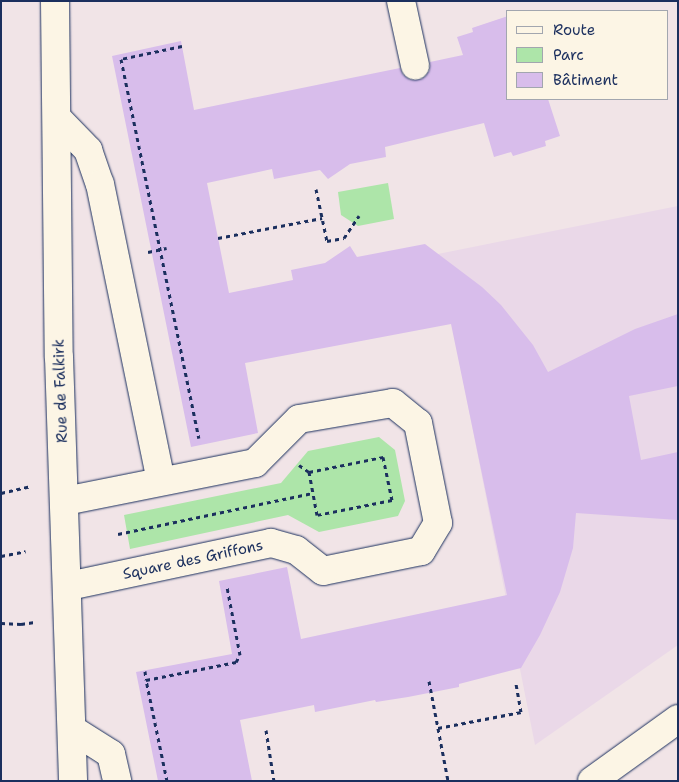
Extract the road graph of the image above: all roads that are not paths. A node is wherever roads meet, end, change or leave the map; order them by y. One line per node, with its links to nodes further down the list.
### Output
1 (55, 1): 4 (street, Rue de Falkirk)
2 (401, 1): 3 (street)
3 (415, 65)
4 (57, 118): 5 (street); 6 (street, Rue de Falkirk)
5 (161, 481): 6 (street, Square des Griffons); 7 (street, Square des Griffons)
6 (65, 501): 7 (street, Rue de Falkirk)
7 (68, 586): 9 (street, Rue de Falkirk)
8 (678, 719): 12 (street)
9 (73, 730): 10 (street, Rue de Falkirk); 11 (street)
10 (73, 781)
11 (117, 781)
12 (592, 781)

